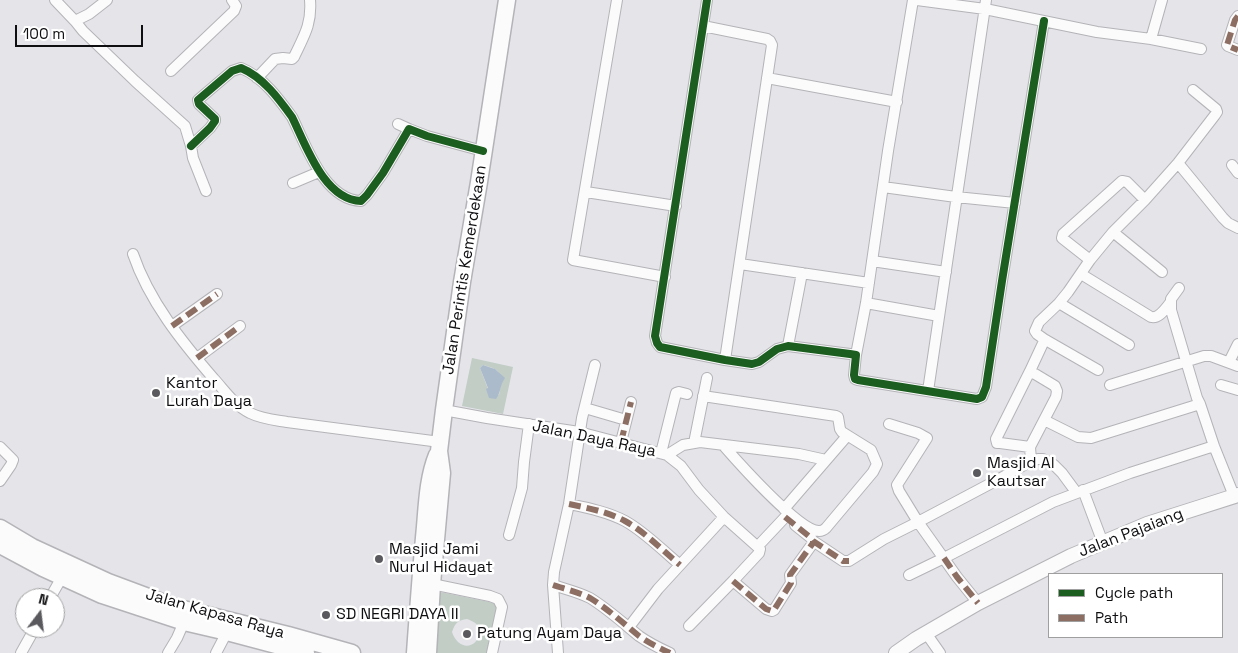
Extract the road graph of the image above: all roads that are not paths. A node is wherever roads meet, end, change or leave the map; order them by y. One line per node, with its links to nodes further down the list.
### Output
1 (55, 0): 12 (street)
2 (107, 0): 12 (street)
3 (232, 0): 18 (street)
4 (310, 0): 19 (street)
5 (507, 0): 26 (highway, Jalan Perintis Kemerdekaan)
6 (617, 0): 32 (street)
7 (707, 0): 14 (street)
8 (915, 0): 10 (street); 22 (street)
9 (1162, 0): 15 (street)
10 (986, 5): 13 (street); 33 (street)
11 (1238, 16): 17 (street)
12 (76, 21): 25 (street)
13 (1044, 21): 15 (street); 35 (street)
14 (703, 26): 20 (street); 36 (street)
15 (1151, 39): 16 (street)
16 (1201, 49)
17 (1238, 50)
18 (171, 71)
19 (257, 78): 25 (street); 28 (street)
20 (767, 78): 22 (street); 42 (street)
21 (1193, 90): 27 (street)
22 (897, 102): 30 (street)
23 (398, 124): 24 (street)
24 (409, 129): 26 (street); 28 (street)
25 (191, 146): 31 (street)
26 (483, 151): 79 (highway, Jalan Perintis Kemerdekaan)
27 (1178, 163): 34 (street); 37 (street)
28 (319, 172): 29 (street)
29 (293, 183)
30 (883, 187): 33 (street); 41 (street)
31 (206, 191)
32 (586, 192): 36 (street); 47 (street)
33 (956, 197): 35 (street); 43 (street)
34 (1145, 200): 38 (street); 40 (street)
35 (1015, 203): 73 (street)
36 (676, 206): 47 (street)
37 (1238, 228)
38 (1114, 232): 40 (street); 44 (street)
39 (133, 254): 55 (street)
40 (1090, 260): 46 (street)
41 (872, 262): 43 (street); 48 (street)
42 (740, 264): 45 (street); 63 (street)
43 (946, 272): 54 (street)
44 (1162, 272)
45 (802, 273): 48 (street); 60 (street)
46 (1081, 274): 52 (street); 53 (street)
47 (665, 277): 63 (street)
48 (869, 283): 51 (street)
49 (1179, 288): 52 (street)
50 (217, 294): 55 (street)
51 (866, 303): 54 (street); 61 (street)
52 (1170, 303): 64 (street)
53 (1059, 304): 57 (street); 59 (street)
54 (939, 316): 73 (street)
55 (172, 326): 62 (street)
56 (240, 326): 62 (street)
57 (1044, 339): 67 (street); 68 (street)
58 (1238, 344): 65 (street)
59 (1129, 345)
60 (788, 346): 61 (street); 63 (street)
61 (856, 355): 73 (street)
62 (198, 358): 89 (street)
63 (725, 360)
64 (1186, 362): 65 (street); 71 (street); 77 (street)
65 (1233, 364)
66 (595, 365): 78 (street)
67 (1098, 370)
68 (1030, 371): 81 (street); 92 (street)
69 (707, 378): 75 (street)
70 (1221, 385): 72 (street)
71 (1110, 386)
72 (1238, 390)
73 (928, 391)
74 (687, 394): 93 (street)
75 (703, 396): 85 (street); 87 (street)
76 (631, 402): 80 (street)
77 (1200, 404): 81 (street); 90 (street)
78 (584, 408): 80 (street); 84 (street)
79 (444, 410): 82 (street, Jalan Daya Raya); 89 (highway, Jalan Perintis Kemerdekaan)
80 (626, 420): 86 (street)
81 (1044, 420): 92 (street)
82 (529, 424): 84 (street, Jalan Daya Raya); 104 (street)
83 (889, 424): 102 (street)
84 (579, 432): 86 (street, Jalan Daya Raya); 99 (street)
85 (847, 436): 94 (street); 100 (street)
86 (621, 442): 93 (street, Jalan Daya Raya)
87 (694, 443): 88 (street); 93 (street)
88 (723, 445): 94 (street); 100 (street)
89 (440, 446): 114 (highway, Jalan Perintis Kemerdekaan); 131 (highway, Jalan Perintis Kemerdekaan)
90 (1214, 446): 97 (street); 98 (street)
91 (0, 447): 96 (street)
92 (1030, 447): 95 (street)
93 (664, 454): 101 (street, Jalan Daya Raya)
94 (826, 460): 100 (street)
95 (1031, 461): 97 (street); 102 (street)
96 (0, 481)
97 (1080, 491): 106 (street); 109 (street)
98 (1236, 495): 106 (main road, Jalan Pajaiang)
99 (569, 504): 110 (street); 115 (street)
100 (786, 513): 105 (street); 108 (street)
101 (724, 517): 108 (street, Jalan Daya Raya); 110 (street)
102 (918, 522): 105 (street); 109 (street)
103 (0, 528): 117 (highway, Jalan Kapasa Raya)
104 (509, 535)
105 (813, 541): 113 (street)
106 (1103, 543): 118 (main road, Jalan Pajaiang)
107 (0, 545): 112 (highway, Jalan Kapasa Raya)
108 (758, 550): 113 (street)
109 (944, 558): 111 (street); 118 (street)
110 (680, 564): 121 (street)
111 (909, 575)
112 (62, 577): 116 (street); 117 (highway, Jalan Kapasa Raya)
113 (734, 581): 120 (street)
114 (432, 584): 132 (highway, Jalan Perintis Kemerdekaan); 133 (street)
115 (553, 585): 121 (street); 134 (street)
116 (56, 588)
117 (105, 588): 119 (highway, Jalan Kapasa Raya); 125 (highway, Jalan Kapasa Raya)
118 (978, 603): 123 (main road, Jalan Pajaiang)
119 (184, 622): 122 (highway, Jalan Kapasa Raya); 127 (street)
120 (688, 626)
121 (629, 627): 135 (street)
122 (227, 632): 125 (highway, Jalan Kapasa Raya); 128 (street)
123 (926, 633): 136 (main road, Jalan Pajaiang); 137 (street)
124 (29, 638): 126 (street)
125 (286, 641): 129 (highway, Jalan Kapasa Raya); 130 (highway, Jalan Kapasa Raya)
126 (21, 653)
127 (168, 653)
128 (216, 653)
129 (306, 653)
130 (352, 653)
131 (415, 653)
132 (428, 653)
133 (492, 653)
134 (558, 653)
135 (670, 653)
136 (896, 653)
137 (940, 653)

